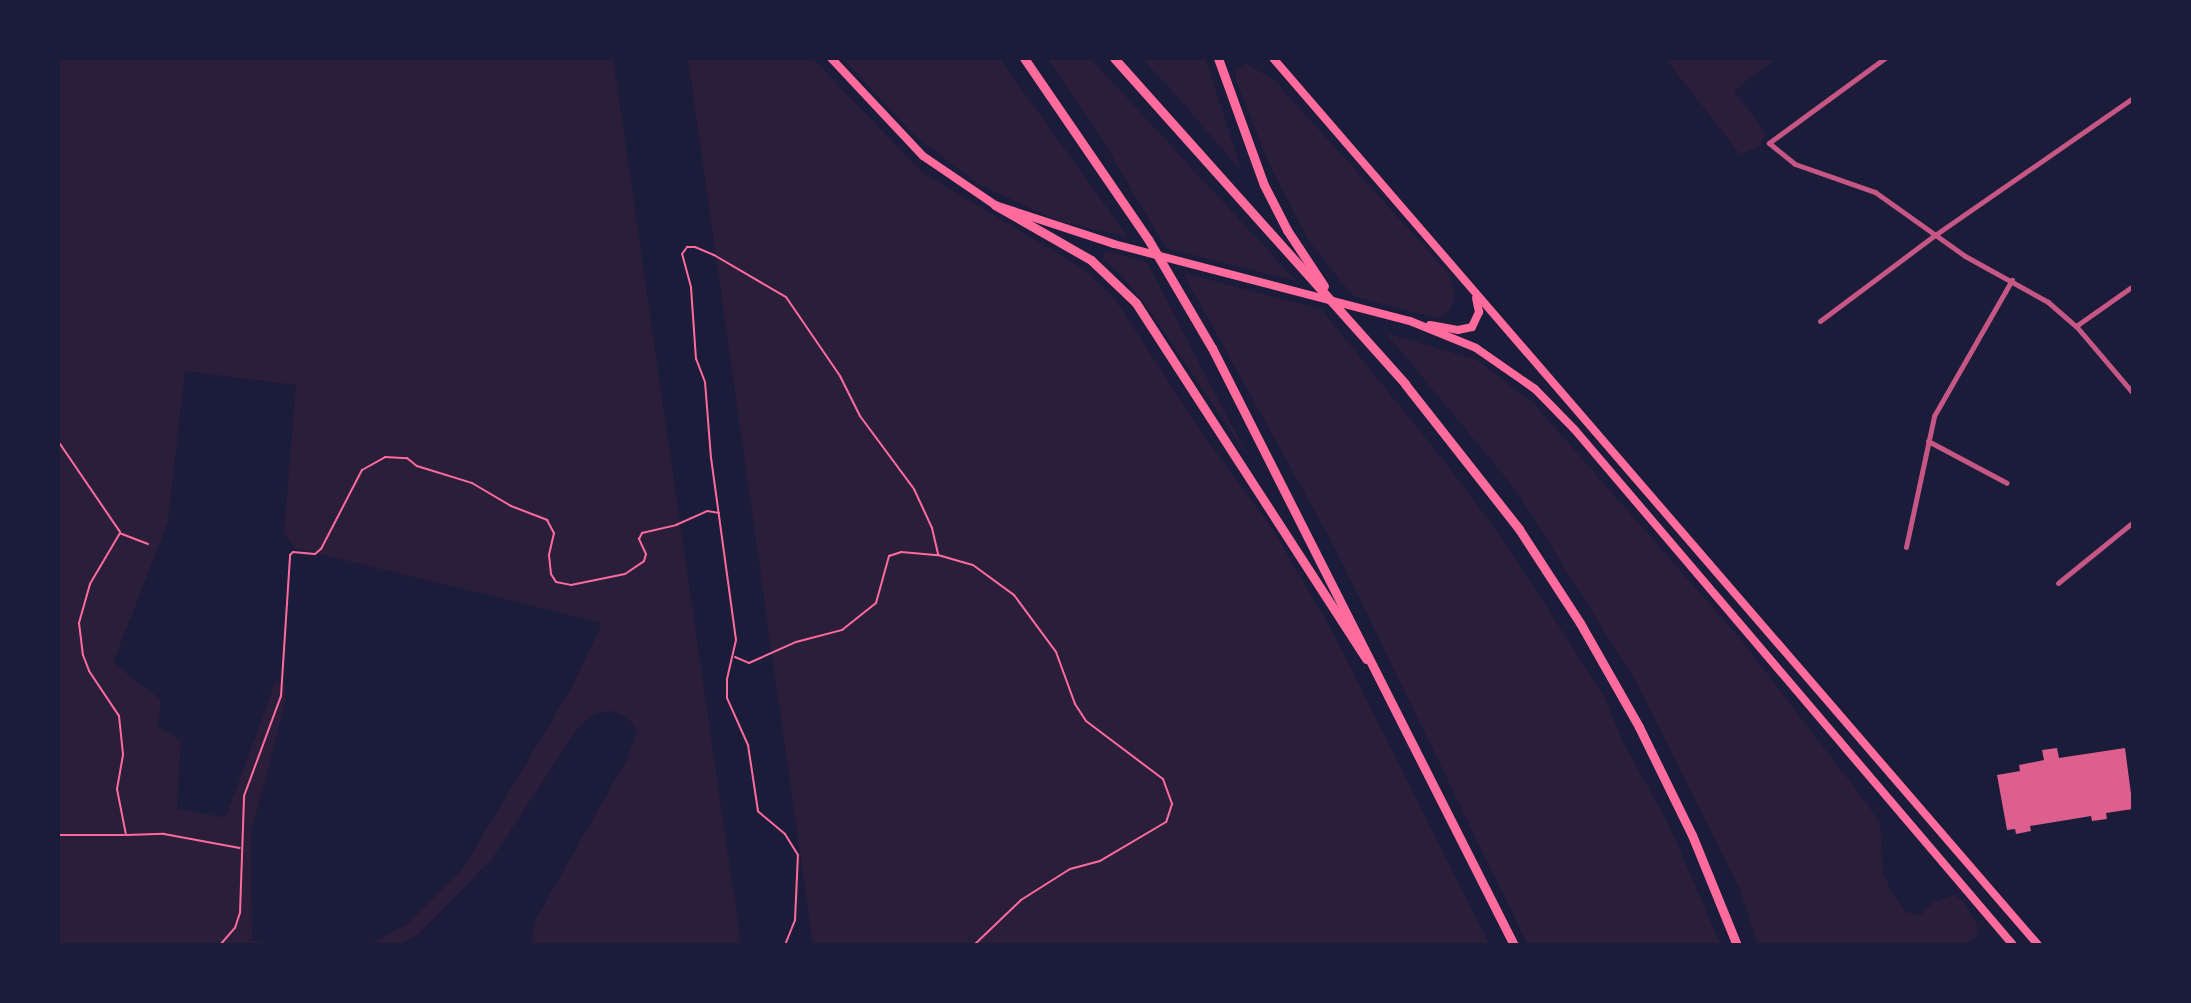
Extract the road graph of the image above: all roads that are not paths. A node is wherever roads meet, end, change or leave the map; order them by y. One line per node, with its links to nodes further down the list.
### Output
1 (831, 58): 8 (main road)
2 (1024, 58): 23 (highway)
3 (1114, 58): 13 (highway)
4 (1218, 58): 13 (highway)
5 (1273, 58): 12 (main road)
6 (1885, 58): 9 (street)
7 (2133, 98): 9 (street)
8 (995, 205): 14 (main road); 23 (highway)
9 (1935, 235): 10 (street); 15 (street)
10 (2012, 280): 16 (street); 18 (street)
11 (2133, 286): 16 (street)
12 (1471, 288): 14 (main road); 27 (main road)
13 (1333, 303): 25 (highway)
14 (1410, 321): 26 (main road)
15 (1820, 321)
16 (2076, 326): 17 (street)
17 (2133, 393)
18 (1928, 441): 19 (street); 21 (street)
19 (2007, 483)
20 (2133, 522): 22 (street)
21 (1906, 547)
22 (2058, 583)
23 (1382, 681): 24 (highway)
24 (1514, 945)
25 (1737, 945)
26 (2013, 945)
27 (2038, 945)

